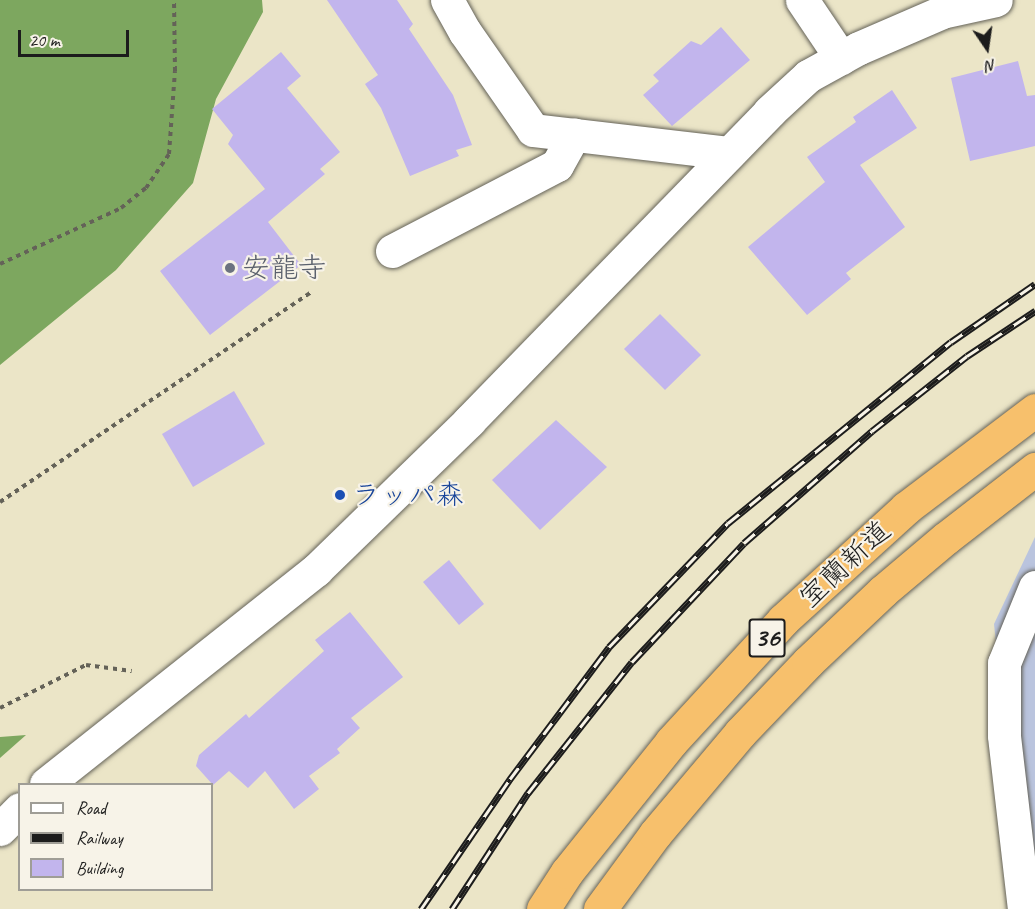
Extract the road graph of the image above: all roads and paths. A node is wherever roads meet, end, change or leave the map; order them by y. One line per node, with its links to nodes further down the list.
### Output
1 (174, 0): 10 (path)
2 (447, 0): 7 (street)
3 (802, 0): 6 (street)
4 (996, 0): 5 (street)
5 (940, 6): 6 (street)
6 (840, 58): 8 (street)
7 (574, 134): 8 (street); 9 (street)
8 (729, 153): 16 (street)
9 (392, 251)
10 (0, 264)
11 (311, 292): 14 (path)
12 (1035, 410): 21 (highway, 室蘭新道 / 36)
13 (1035, 469): 22 (highway, 室蘭新道 / 36)
14 (0, 502)
15 (1033, 598): 23 (street)
16 (180, 677): 17 (path); 18 (street)
17 (0, 708)
18 (47, 783)
19 (18, 811): 20 (street)
20 (0, 829)
21 (543, 909)
22 (600, 909)
23 (1024, 909)

